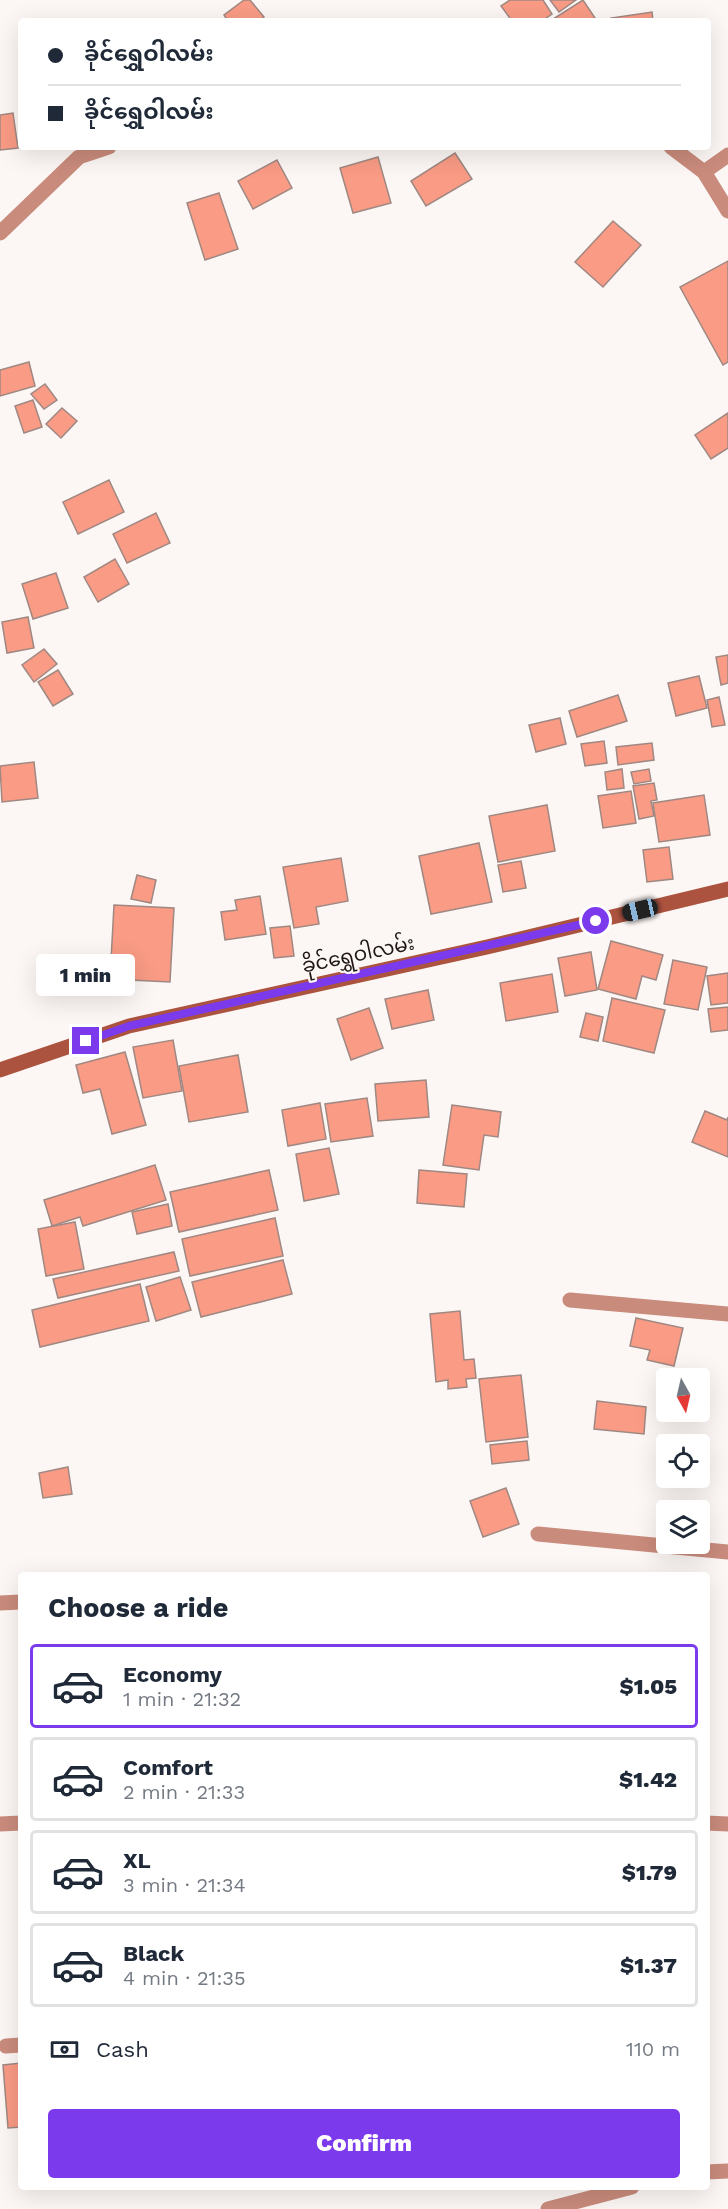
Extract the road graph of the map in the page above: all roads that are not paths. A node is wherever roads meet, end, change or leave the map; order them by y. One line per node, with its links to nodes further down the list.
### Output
1 (100, 150): 6 (street)
2 (676, 150): 4 (street)
3 (728, 155): 4 (street)
4 (704, 172): 5 (street)
5 (728, 211)
6 (0, 233)
7 (728, 889): 8 (street, ခိုင်ရွှေဝါလမ်း)
8 (0, 1070)
9 (570, 1300): 10 (street)
10 (728, 1314)
11 (538, 1534): 12 (street)
12 (728, 1552)
13 (18, 1602): 14 (street)
14 (0, 1603)
15 (18, 1822): 17 (street)
16 (710, 1822): 18 (street)
17 (0, 1824)
18 (728, 1824)
19 (728, 2171): 20 (street)
20 (710, 2172)
21 (621, 2190): 22 (street)
22 (548, 2209)

